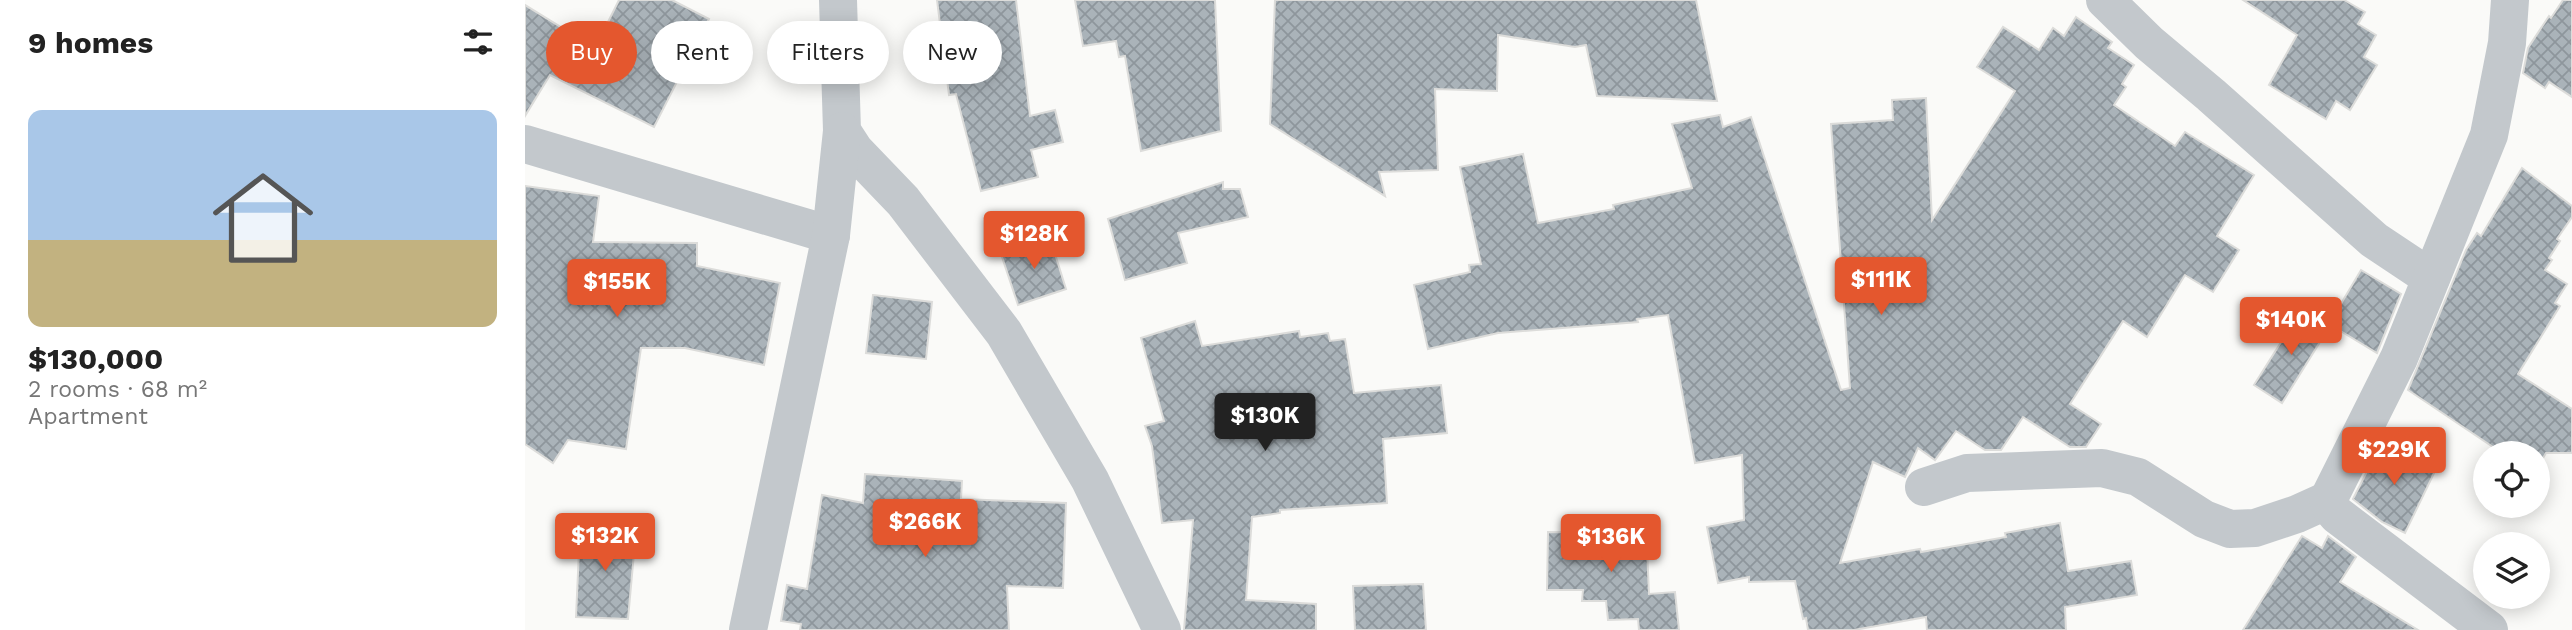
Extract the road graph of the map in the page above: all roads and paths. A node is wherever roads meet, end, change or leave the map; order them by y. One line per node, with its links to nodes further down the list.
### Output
1 (838, 0): 4 (street)
2 (2105, 0): 7 (street)
3 (2510, 0): 7 (street)
4 (849, 141): 6 (street); 11 (street)
5 (525, 144): 6 (street)
6 (831, 235): 10 (street)
7 (2431, 278): 9 (street)
8 (1924, 487): 9 (street)
9 (2329, 500): 12 (street)
10 (748, 630)
11 (1162, 630)
12 (2489, 630)

